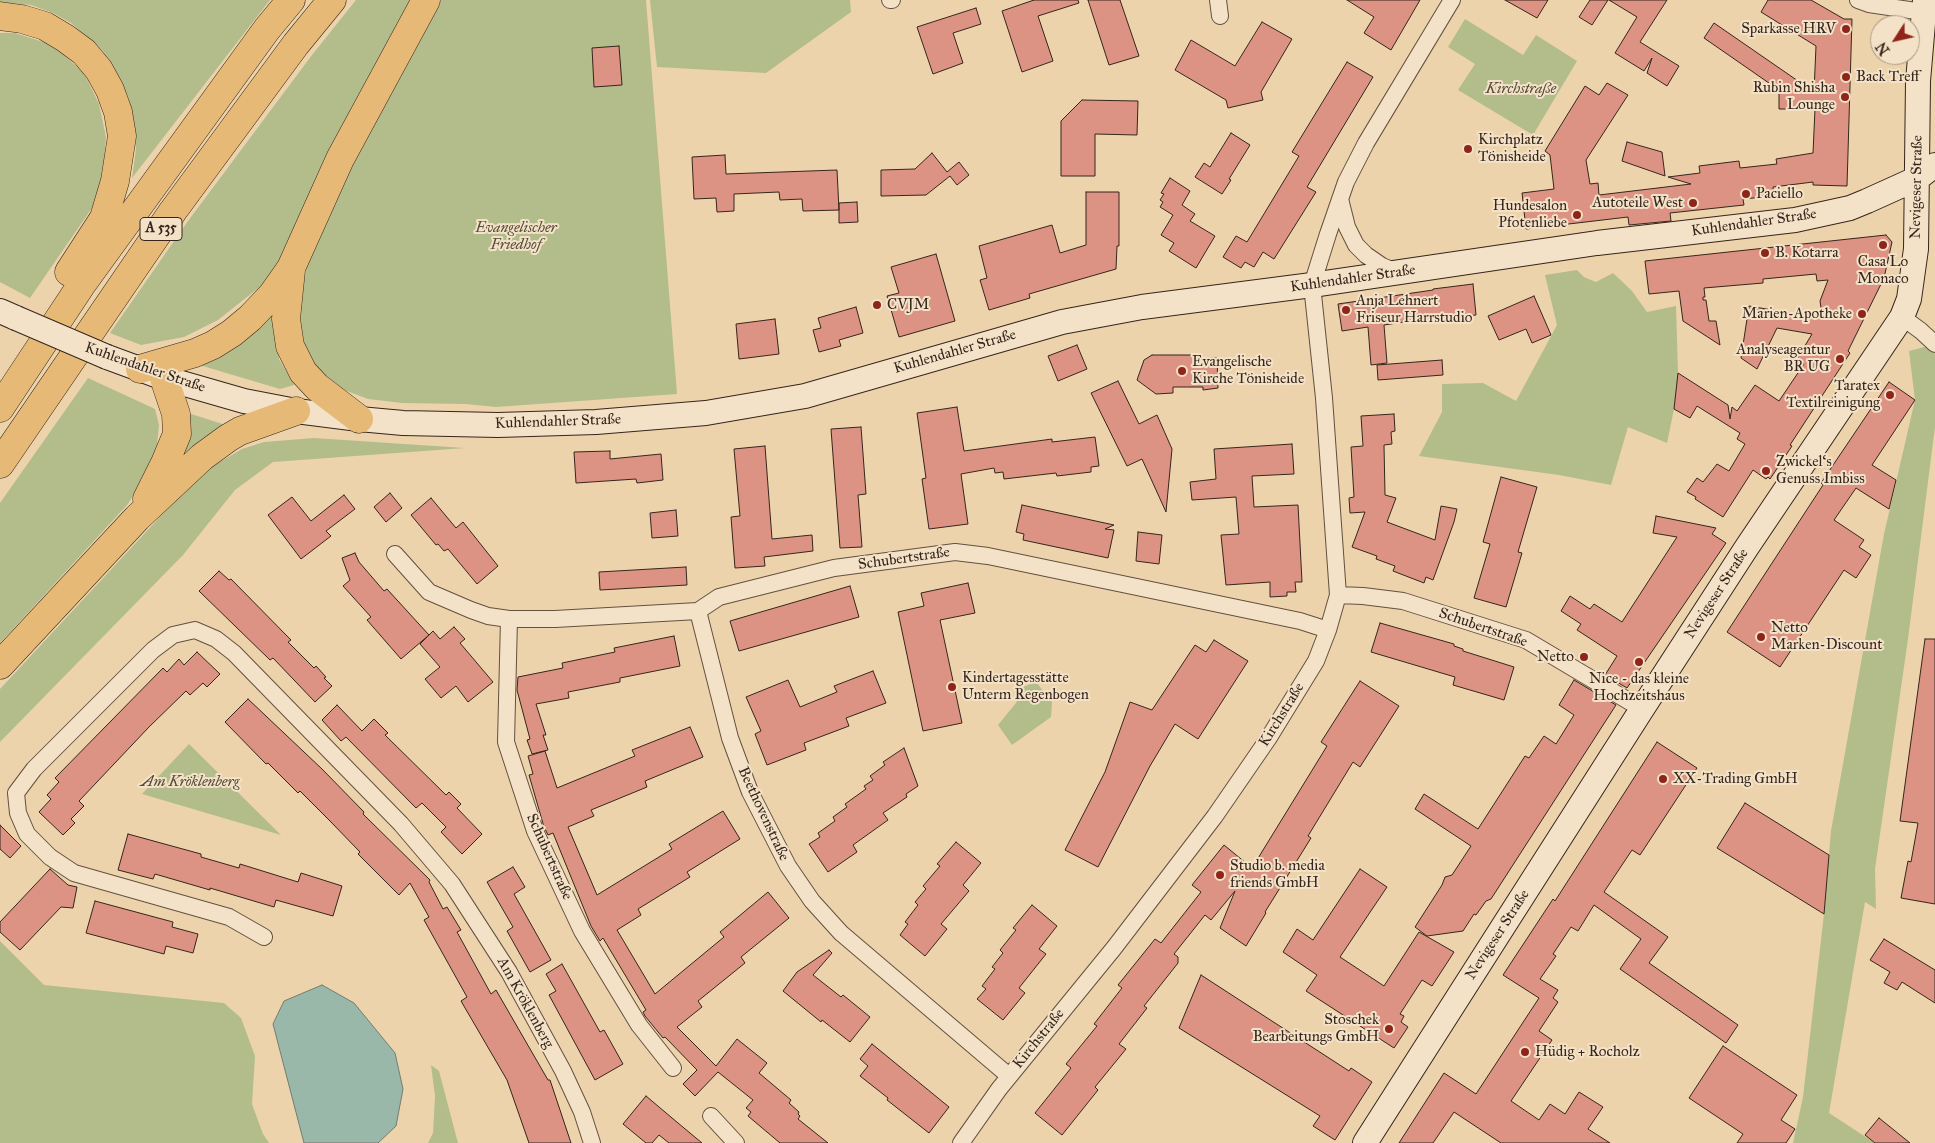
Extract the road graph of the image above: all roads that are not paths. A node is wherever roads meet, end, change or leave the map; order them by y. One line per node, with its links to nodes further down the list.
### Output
1 (291, 0): 17 (highway, A 535)
2 (332, 0): 22 (highway, A 535)
3 (426, 0): 11 (highway)
4 (1452, 0): 10 (street, Kirchstraße)
5 (1858, 0): 6 (street)
6 (1924, 6): 8 (main road, Nevigeser Straße)
7 (0, 16): 17 (highway)
8 (1927, 101): 9 (main road, Nevigeser Straße)
9 (1926, 171): 12 (main road, Kuhlendahler Straße); 15 (main road, Nevigeser Straße)
10 (1340, 199): 12 (street); 13 (street, Kirchstraße)
11 (291, 268): 18 (highway); 21 (highway)
12 (1397, 272): 13 (main road, Kuhlendahler Straße)
13 (1312, 285): 21 (main road, Kuhlendahler Straße); 25 (street, Kirchstraße)
14 (8, 314): 18 (main road, Kuhlendahler Straße, bridge)
15 (1902, 317): 16 (street); 30 (main road, Nevigeser Straße)
16 (1935, 344)
17 (32, 361): 19 (highway, A 535)
18 (152, 374): 20 (main road, Kuhlendahler Straße); 23 (highway)
19 (0, 408)
20 (296, 411): 21 (main road, Kuhlendahler Straße); 23 (highway)
21 (359, 419)
22 (0, 464)
23 (137, 518): 29 (highway)
24 (395, 554): 27 (street, Schubertstraße)
25 (1338, 595): 28 (street, Kirchstraße); 30 (street, Schubertstraße)
26 (698, 610): 27 (street, Schubertstraße); 28 (street, Schubertstraße); 33 (street, Beethovenstraße)
27 (509, 619): 32 (street, Schubertstraße)
28 (1328, 630): 33 (street, Kirchstraße)
29 (0, 665)
30 (1642, 709): 38 (main road, Nevigeser Straße)
31 (264, 937): 35 (street, Am Kröklenberg)
32 (673, 1068)
33 (1009, 1076): 37 (street, Kirchstraße)
34 (711, 1116): 36 (street)
35 (592, 1143)
36 (736, 1143)
37 (961, 1143)
38 (1364, 1143)

